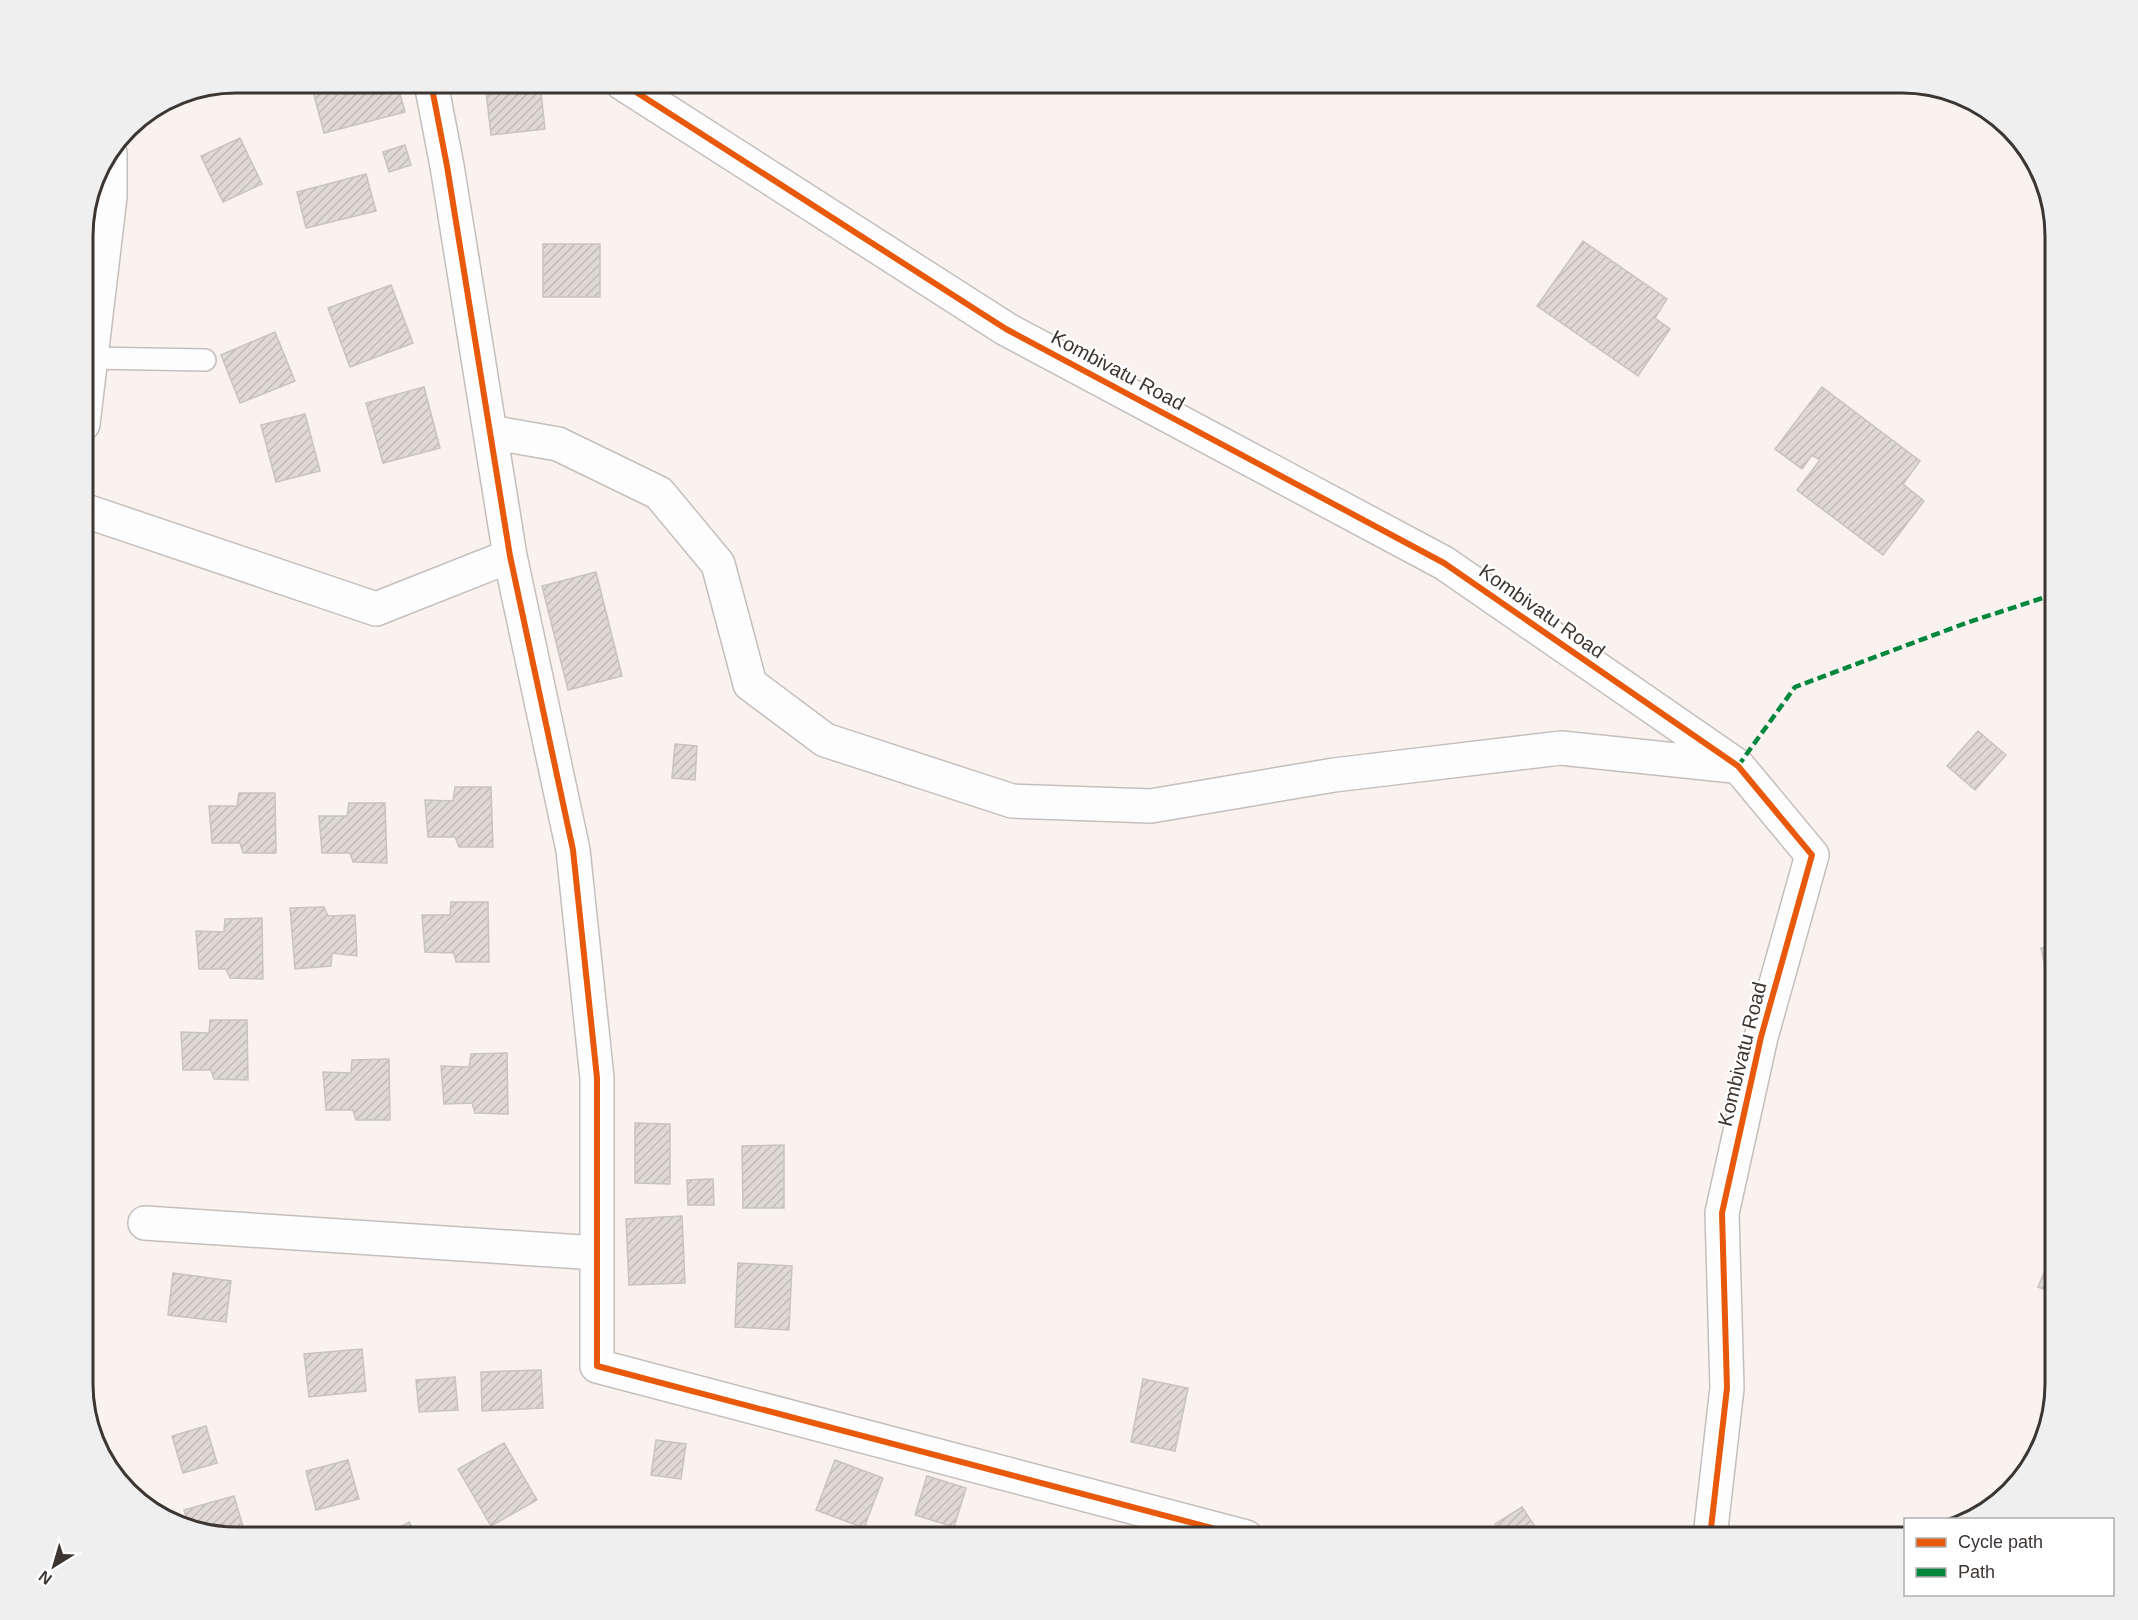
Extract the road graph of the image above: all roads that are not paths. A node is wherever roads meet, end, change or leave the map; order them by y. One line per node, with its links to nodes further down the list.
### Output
1 (433, 93): 7 (street)
2 (639, 93): 10 (street, Kombivatu Road)
3 (100, 197): 4 (street)
4 (93, 291)
5 (93, 346): 6 (lane)
6 (205, 360)
7 (490, 432): 9 (street); 10 (street)
8 (93, 513): 9 (street)
9 (510, 556): 12 (street)
10 (1737, 766): 14 (street, Kombivatu Road)
11 (145, 1223): 12 (street)
12 (597, 1253): 13 (street)
13 (1204, 1527)
14 (1711, 1527)

